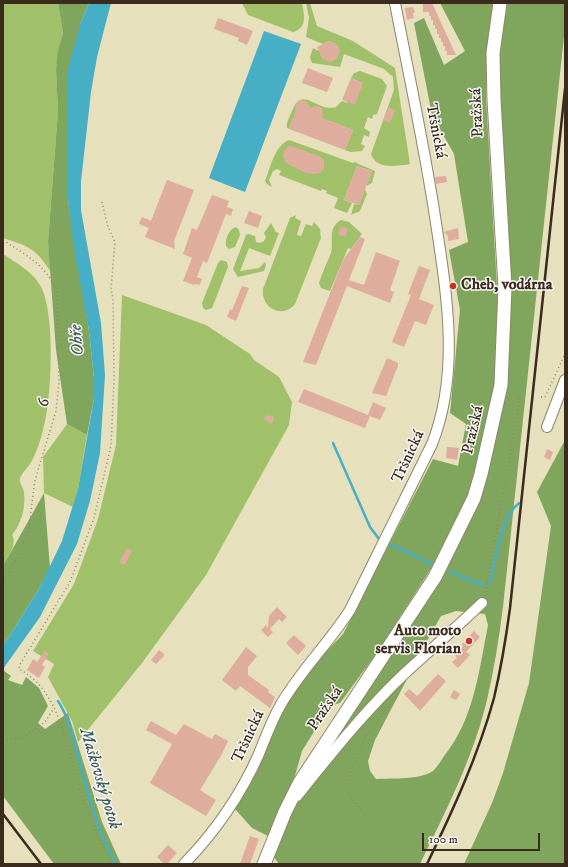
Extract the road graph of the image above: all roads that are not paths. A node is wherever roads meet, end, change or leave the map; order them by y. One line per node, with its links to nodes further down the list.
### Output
1 (395, 3): 7 (street, Tršnická)
2 (500, 3): 6 (main road, Pražská)
3 (565, 380): 4 (street)
4 (547, 427)
5 (482, 603): 6 (street, Pražská)
6 (285, 812): 8 (main road, Pražská)
7 (184, 864)
8 (264, 864)

